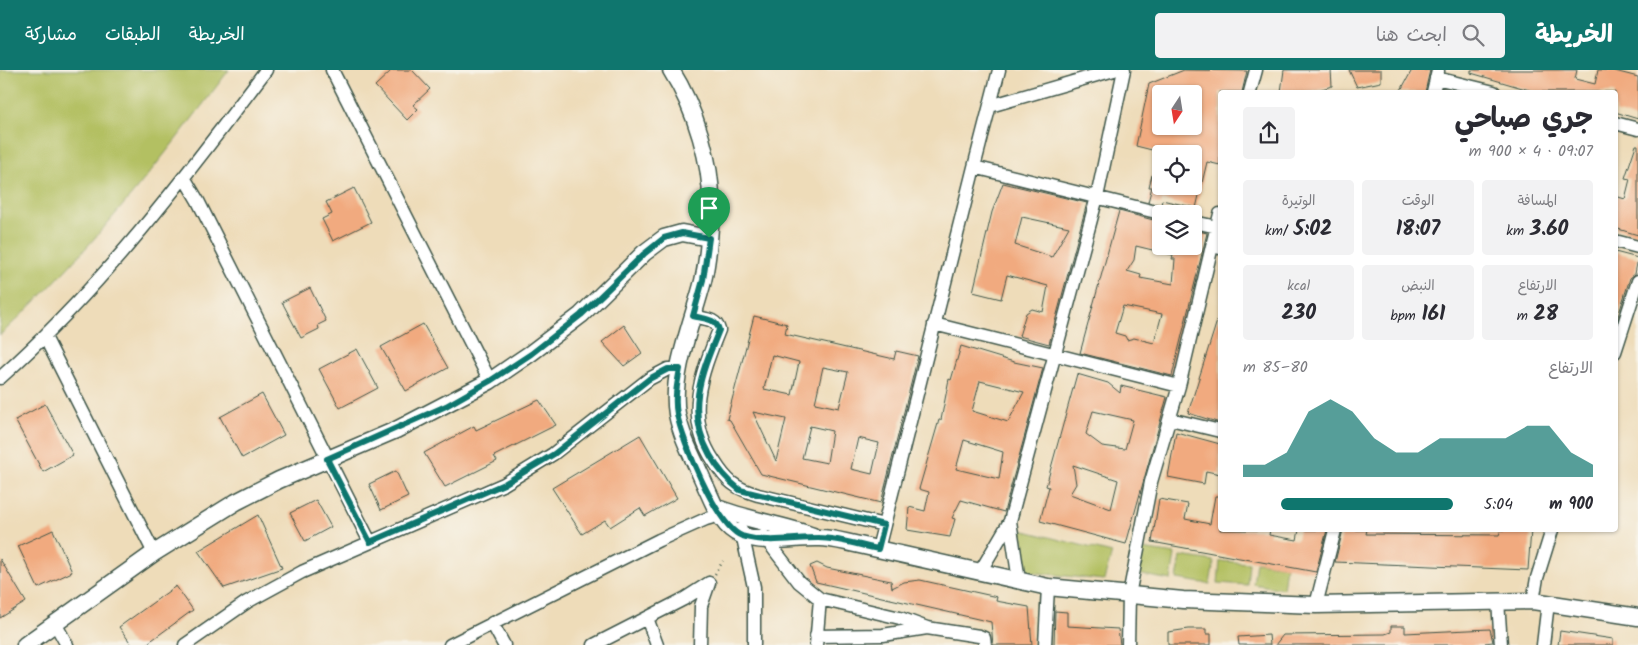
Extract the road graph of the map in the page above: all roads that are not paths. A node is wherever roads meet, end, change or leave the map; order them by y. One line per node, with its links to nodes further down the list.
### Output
1 (266, 70): 16 (street)
2 (332, 70): 34 (street)
3 (671, 70): 22 (street)
4 (999, 70): 12 (street)
5 (1114, 70): 12 (street)
6 (1124, 70): 17 (street)
7 (1256, 70): 9 (street)
8 (1437, 74): 10 (street); 11 (street)
9 (1251, 90)
10 (1433, 90)
11 (1488, 90)
12 (990, 106): 15 (street)
13 (1618, 124): 14 (street)
14 (1638, 129)
15 (974, 167): 17 (street); 28 (street)
16 (185, 178): 29 (street); 38 (street)
17 (1097, 197): 18 (street); 31 (street)
18 (1152, 211)
19 (1218, 223): 21 (street)
20 (1202, 224): 21 (street)
21 (1217, 228): 24 (street)
22 (709, 238): 27 (street); 34 (street)
23 (1618, 243): 25 (street)
24 (1216, 247): 35 (street)
25 (1638, 247)
26 (1638, 281): 30 (street)
27 (693, 316): 32 (street); 42 (street)
28 (934, 324): 31 (street); 42 (street)
29 (45, 337): 33 (street); 50 (street)
30 (1618, 343)
31 (1055, 355): 35 (street); 41 (street)
32 (680, 369): 39 (street); 48 (street)
33 (0, 378)
34 (490, 381): 38 (street)
35 (1179, 386): 36 (street)
36 (1170, 419): 37 (street); 54 (street)
37 (1218, 431)
38 (327, 459): 48 (street); 50 (street)
39 (727, 513): 40 (street); 45 (street); 61 (street)
40 (765, 521): 46 (street); 47 (street)
41 (1010, 521): 51 (street); 52 (street)
42 (884, 525): 49 (street)
43 (1334, 532): 58 (street)
44 (1551, 532): 57 (street)
45 (742, 536): 47 (street); 73 (street)
46 (820, 538): 47 (street); 49 (street)
47 (765, 540): 55 (street)
48 (370, 542): 67 (street)
49 (878, 549): 51 (street)
50 (154, 553): 62 (street)
51 (980, 572): 52 (street)
52 (1019, 581): 53 (street)
53 (1048, 587): 54 (street); 75 (street)
54 (1129, 594): 58 (street); 76 (street)
55 (820, 599): 63 (street); 64 (street)
56 (1498, 602): 57 (street); 58 (street); 77 (street)
57 (1541, 602): 59 (street); 78 (street)
58 (1316, 605)
59 (1638, 617)
60 (647, 618): 70 (street); 71 (street); 72 (street)
61 (492, 623): 68 (street); 69 (street)
62 (56, 625): 65 (street); 66 (street)
63 (927, 628): 64 (street); 74 (street)
64 (816, 640)
65 (25, 645)
66 (67, 645)
67 (185, 645)
68 (450, 645)
69 (504, 645)
70 (594, 645)
71 (657, 645)
72 (700, 645)
73 (754, 645)
74 (985, 645)
75 (1045, 645)
76 (1128, 645)
77 (1501, 645)
78 (1543, 645)

